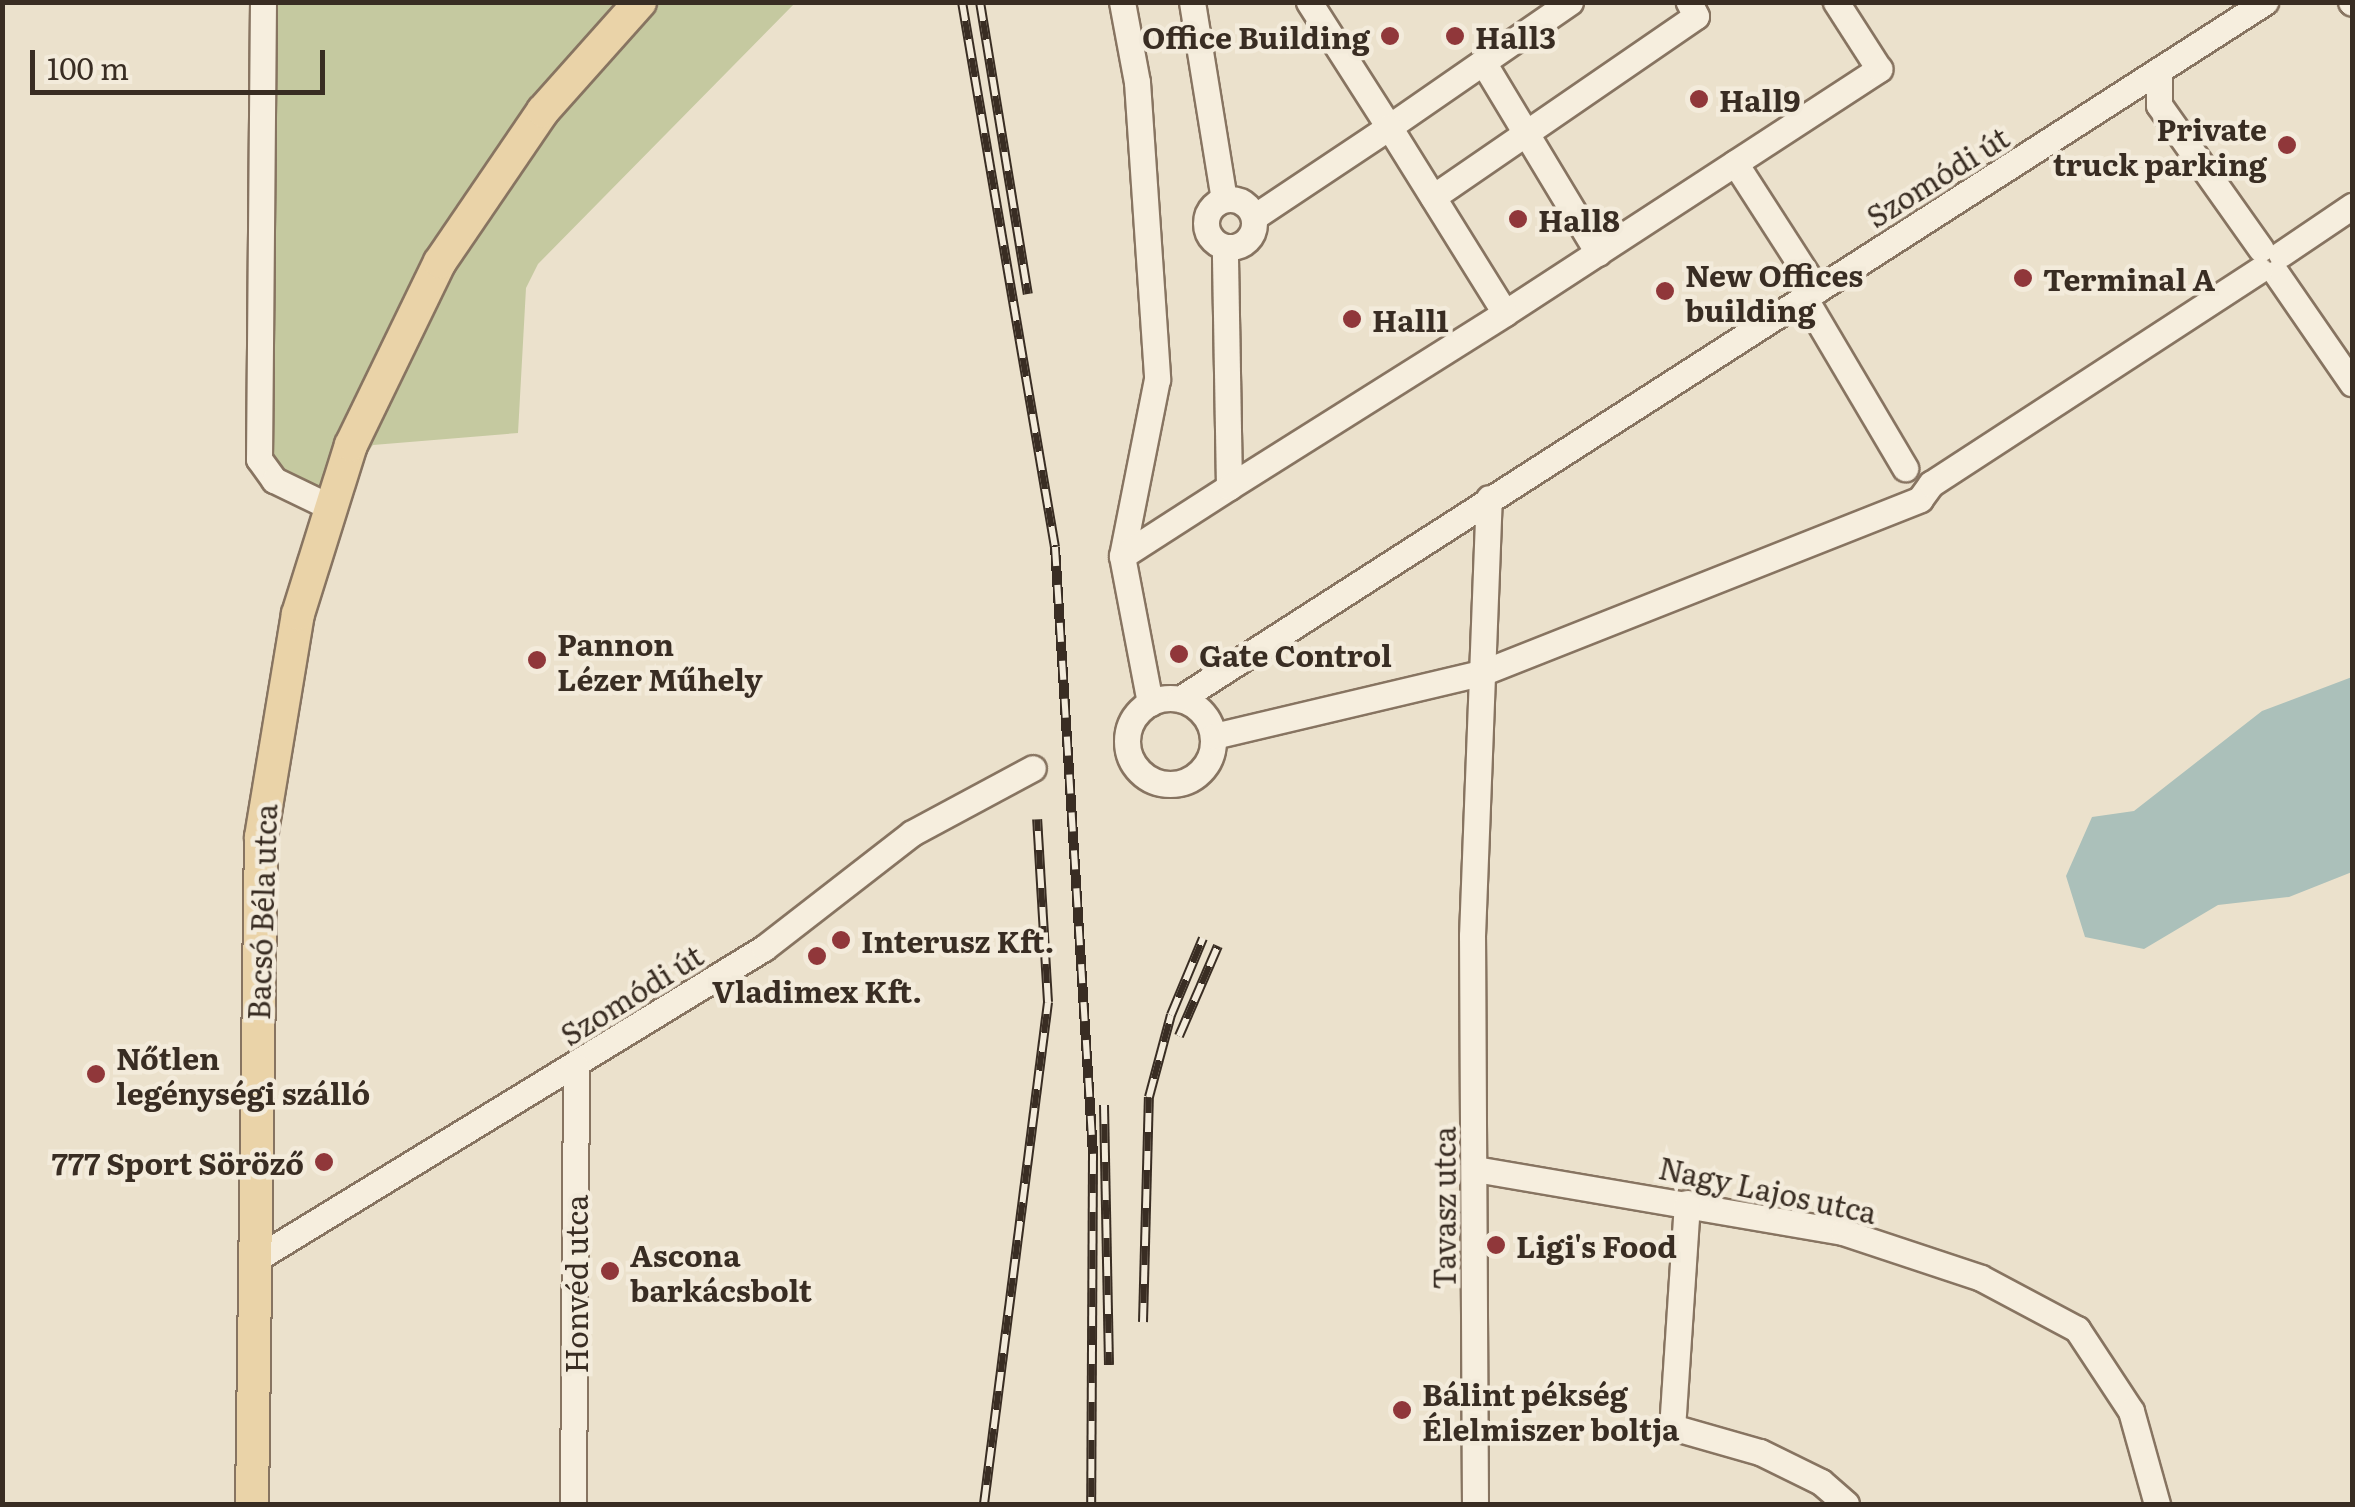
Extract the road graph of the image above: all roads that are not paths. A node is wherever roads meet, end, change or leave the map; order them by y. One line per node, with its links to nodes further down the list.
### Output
1 (263, 2): 32 (street)
2 (640, 2): 32 (main road)
3 (1122, 2): 33 (street)
4 (1192, 2): 18 (street)
5 (1309, 2): 14 (street)
6 (1570, 2): 10 (street)
7 (1689, 2): 15 (street)
8 (1836, 2): 16 (street)
9 (2265, 2): 11 (street, Szomódi út)
10 (1483, 62): 14 (street); 15 (street)
11 (2159, 74): 12 (street, Szomódi út); 13 (street)
12 (2128, 94): 13 (street); 24 (street, Szomódi út)
13 (2158, 105): 23 (street)
14 (1389, 128): 17 (street); 20 (street)
15 (1526, 133): 17 (street); 22 (street)
16 (1735, 164): 22 (street); 24 (street)
17 (1433, 197): 25 (street)
18 (1224, 199): 20 (street); 21 (street)
19 (2352, 206): 23 (street)
20 (1254, 216): 21 (street)
21 (1225, 248): 29 (street)
22 (1598, 253): 25 (street)
23 (2269, 261): 26 (street); 28 (street)
24 (1810, 294): 27 (street); 30 (street, Szomódi út)
25 (1505, 313): 29 (street)
26 (2352, 383)
27 (1905, 468): 28 (street); 31 (street)
28 (1931, 484): 31 (street)
29 (1228, 487): 33 (street)
30 (1489, 498): 34 (street, Szomódi út); 35 (street, Tavasz utca)
31 (1907, 500): 35 (street)
32 (328, 506): 43 (main road, Bacsó Béla utca)
33 (1122, 556): 37 (street)
34 (1240, 657): 36 (street, Szomódi út); 38 (street)
35 (1484, 672): 38 (street); 41 (street, Tavasz utca)
36 (1180, 699): 37 (street); 38 (street)
37 (1150, 703): 38 (street)
38 (1210, 726)
39 (1033, 768): 40 (street, Szomódi út)
40 (576, 1068): 43 (street, Szomódi út); 44 (street, Honvéd utca)
41 (1476, 1174): 42 (street, Nagy Lajos utca); 46 (street, Tavasz utca)
42 (1687, 1203): 47 (street); 48 (street, Nagy Lajos utca)
43 (254, 1260): 45 (main road, Bacsó Béla utca)
44 (575, 1503)
45 (252, 1504)
46 (1475, 1504)
47 (1846, 1504)
48 (2157, 1504)

